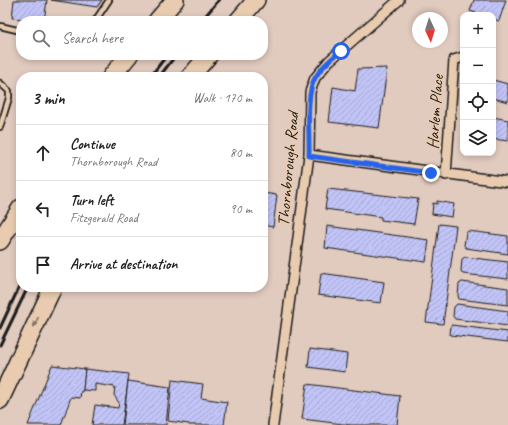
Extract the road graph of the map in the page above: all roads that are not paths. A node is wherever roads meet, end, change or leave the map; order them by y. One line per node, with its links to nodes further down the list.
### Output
1 (109, 0): 5 (lane)
2 (175, 0): 6 (highway)
3 (256, 0): 7 (highway)
4 (399, 0): 17 (street, Thornborough Road)
5 (98, 16)
6 (161, 16)
7 (242, 16)
8 (0, 26): 9 (lane)
9 (16, 30)
10 (460, 58): 18 (street, Harlem Place)
11 (125, 60): 13 (highway)
12 (205, 60): 14 (highway)
13 (115, 72)
14 (194, 72)
15 (0, 83): 16 (lane)
16 (0, 127)
17 (309, 156): 18 (street); 24 (street, Thornborough Road)
18 (446, 175): 19 (street)
19 (508, 182)
20 (16, 216): 21 (highway)
21 (0, 241)
22 (51, 292): 23 (highway, one-way to 23)
23 (0, 400)
24 (273, 425)

